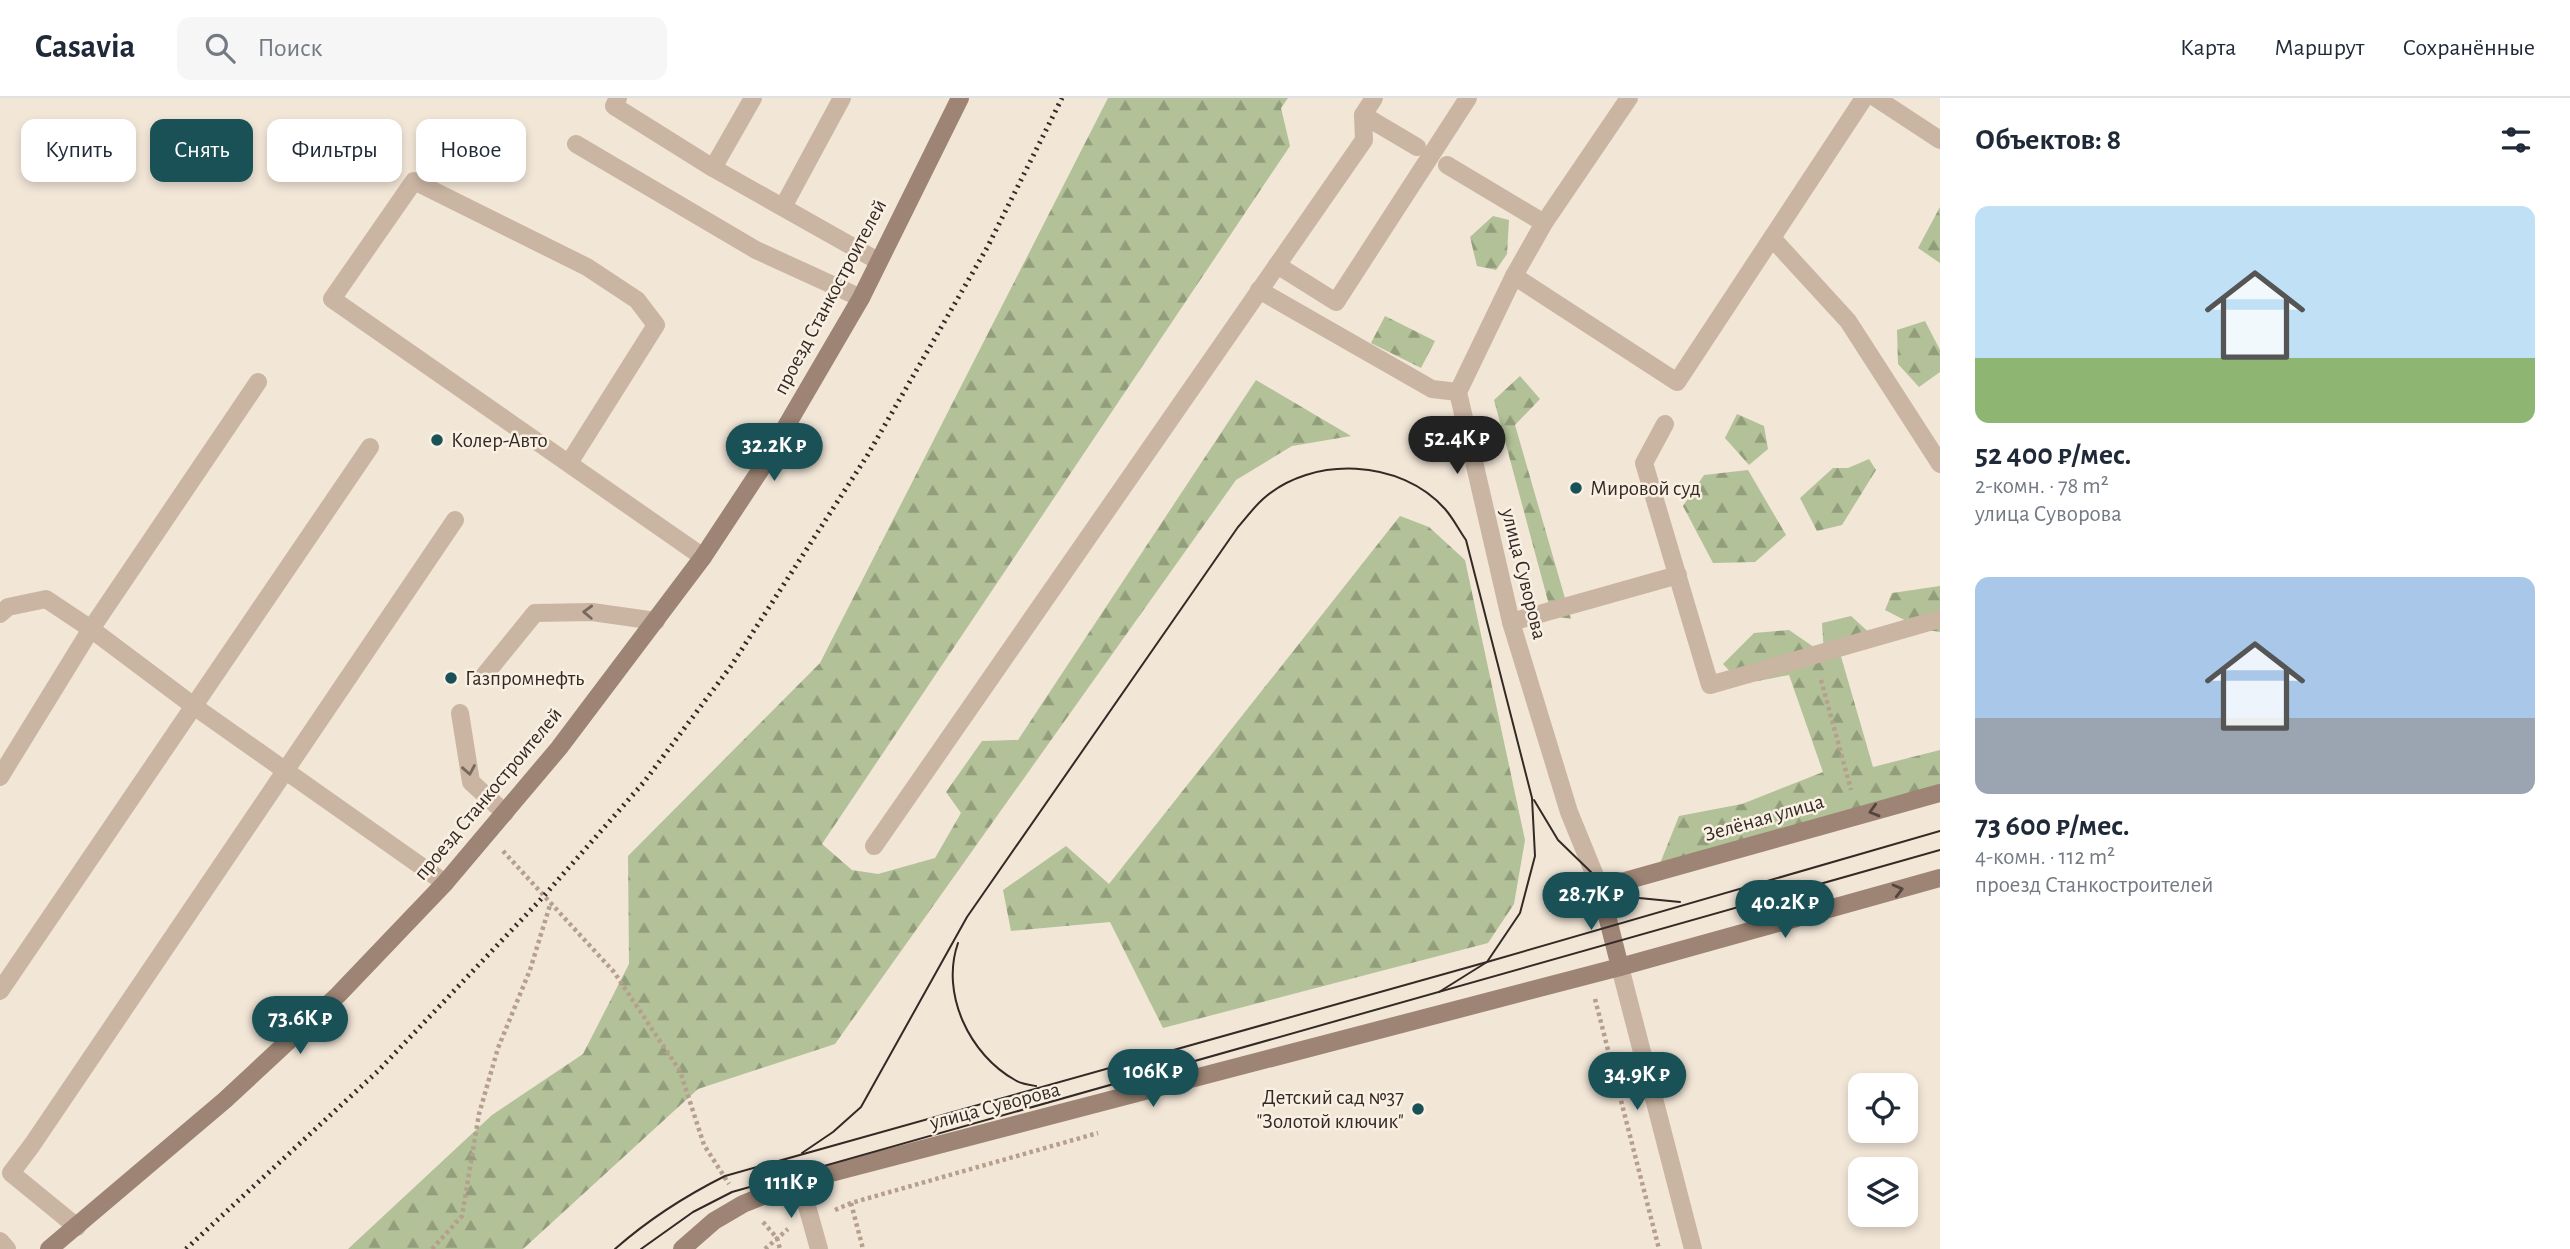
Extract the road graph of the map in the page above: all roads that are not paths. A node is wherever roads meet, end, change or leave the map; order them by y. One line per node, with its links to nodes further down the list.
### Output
1 (753, 98): 15 (street)
2 (842, 98): 16 (street)
3 (960, 98): 19 (street, проезд Станкостроителей)
4 (1374, 98): 10 (street)
5 (1468, 98): 20 (street)
6 (1629, 98): 17 (street)
7 (1864, 98): 18 (street)
8 (1876, 98): 11 (street)
9 (611, 101): 15 (street)
10 (1363, 115): 13 (street); 20 (street)
11 (1940, 140)
12 (576, 144): 23 (street)
13 (1417, 147)
14 (1447, 165): 17 (street)
15 (713, 168): 16 (street)
16 (783, 208): 19 (street)
17 (1544, 223): 21 (street)
18 (1772, 238): 21 (street); 29 (street)
19 (878, 261): 23 (street, проезд Станкостроителей)
20 (1277, 265): 22 (street)
21 (1514, 276): 25 (street)
22 (1259, 290): 25 (street); 45 (street)
23 (861, 298): 31 (street, проезд Станкостроителей)
24 (258, 382): 37 (street)
25 (1458, 392): 36 (street, улица Суворова)
26 (1665, 424): 32 (street)
27 (370, 447): 39 (street)
28 (569, 463): 28 (street); 31 (street)
29 (1940, 464)
30 (455, 520): 41 (street)
31 (703, 557): 35 (street, проезд Станкостроителей)
32 (1678, 575): 34 (street); 36 (street)
33 (0, 614): 37 (street)
34 (1940, 619)
35 (656, 621): 38 (street, one-way to 38); 44 (street, проезд Станкостроителей)
36 (1510, 622): 48 (street, улица Суворова)
37 (92, 629): 39 (street); 42 (street)
38 (483, 677)
39 (195, 707): 41 (street); 50 (street)
40 (460, 713): 44 (street, one-way to 44)
41 (286, 771): 47 (street); 51 (street)
42 (0, 777)
43 (1940, 793): 48 (street, Зелёная улица, one-way to 48)
44 (505, 813): 47 (street, проезд Станкостроителей)
45 (874, 846)
46 (1940, 878): 49 (street, one-way to 46)
47 (445, 883): 53 (street, проезд Станкостроителей)
48 (1600, 888): 49 (street)
49 (1620, 967): 52 (street, улица Суворова); 59 (street)
50 (0, 991)
51 (6, 1178): 53 (street)
52 (800, 1181): 57 (street, улица Суворова); 58 (street)
53 (77, 1227): 56 (street, проезд Станкостроителей)
54 (0, 1241): 55 (street)
55 (7, 1249)
56 (49, 1249)
57 (682, 1249)
58 (819, 1249)
59 (1693, 1249)

